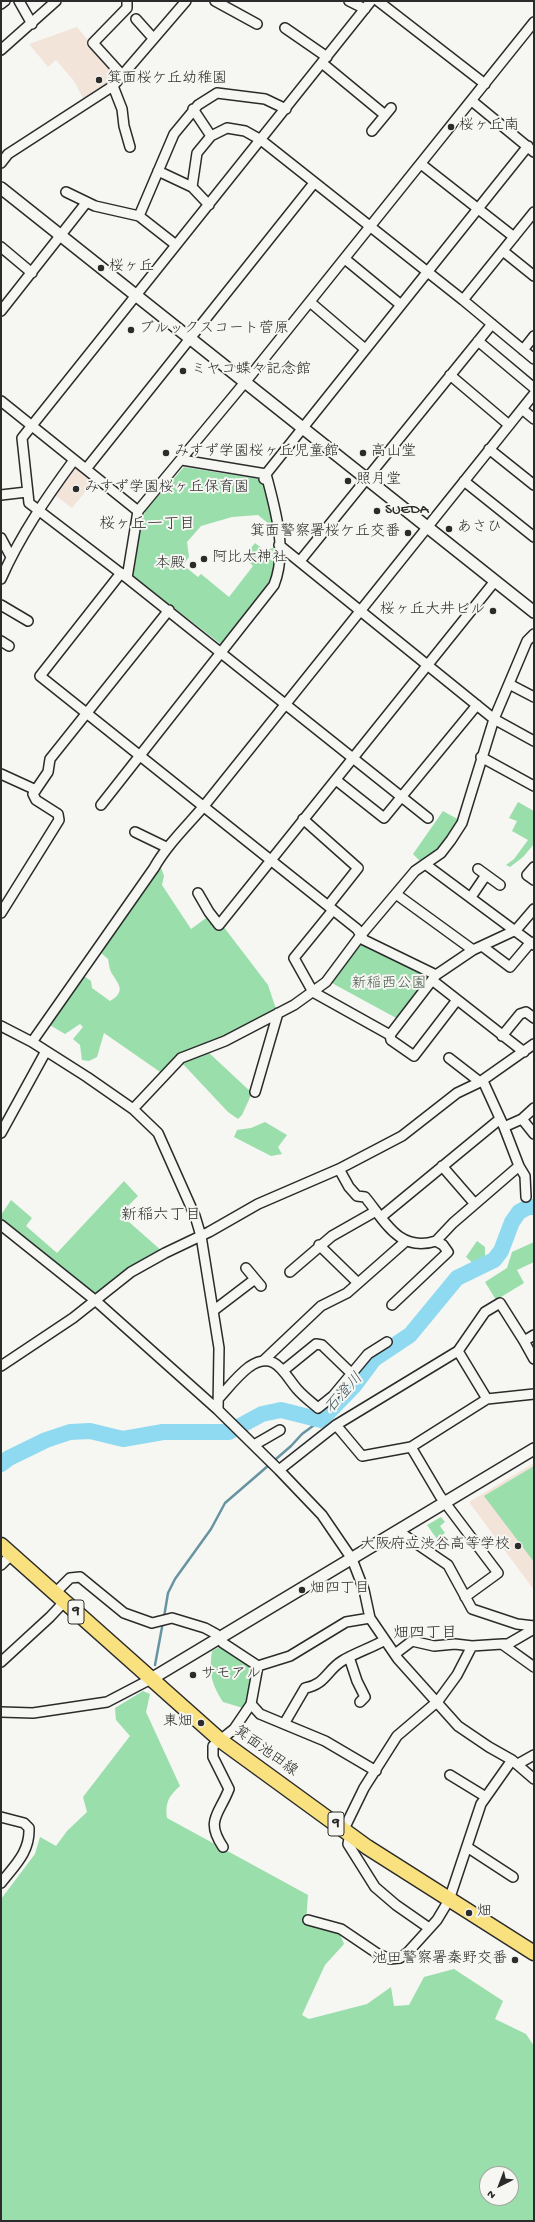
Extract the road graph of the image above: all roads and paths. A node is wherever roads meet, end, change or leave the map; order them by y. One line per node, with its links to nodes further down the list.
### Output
1 (5, 1): 10 (street)
2 (19, 1): 14 (street)
3 (56, 1): 14 (street)
4 (127, 1): 20 (street)
5 (186, 1): 17 (street)
6 (215, 1): 15 (street)
7 (349, 1): 11 (street)
8 (371, 1): 11 (street)
9 (378, 1): 21 (street)
10 (1, 4)
11 (365, 9): 19 (street)
12 (136, 19): 17 (street)
13 (534, 22): 21 (street)
14 (32, 24): 18 (street)
15 (257, 24)
16 (285, 28): 19 (street)
17 (153, 38): 20 (street)
18 (1, 50)
19 (324, 60): 24 (street); 26 (street)
20 (122, 75): 22 (street)
21 (485, 84): 23 (street)
22 (113, 86): 29 (street); 31 (street)
23 (472, 101): 30 (street); 32 (street)
24 (286, 108): 25 (street); 28 (street)
25 (193, 109): 27 (street); 33 (street)
26 (372, 131)
27 (211, 136): 28 (street); 35 (street)
28 (261, 140): 34 (street); 39 (street)
29 (130, 146)
30 (531, 149): 40 (street)
31 (1, 163)
32 (421, 164): 40 (street); 43 (street)
33 (158, 171): 35 (street); 42 (street)
34 (314, 184): 43 (street); 60 (street)
35 (192, 187): 39 (street)
36 (1, 188): 44 (street)
37 (66, 192): 38 (street)
38 (86, 204): 42 (street); 44 (street)
39 (209, 205): 46 (street)
40 (478, 209): 45 (street); 50 (street)
41 (534, 212): 45 (street)
42 (139, 216): 46 (street)
43 (370, 228): 49 (street); 50 (street)
44 (62, 236): 51 (street); 53 (street)
45 (514, 237): 48 (street)
46 (176, 245): 53 (street)
47 (1, 247): 51 (street)
48 (503, 251): 52 (street); 54 (street)
49 (345, 259): 55 (street); 56 (street)
50 (427, 272): 54 (street); 56 (street)
51 (32, 273): 57 (street)
52 (534, 276)
53 (135, 295): 60 (street); 73 (street)
54 (464, 300): 58 (street)
55 (310, 302): 62 (street); 66 (street)
56 (401, 305): 62 (street)
57 (1, 311)
58 (492, 324): 61 (street); 63 (street)
59 (534, 336): 63 (street)
60 (191, 339): 66 (street); 78 (street)
61 (478, 341): 65 (street); 67 (street)
62 (365, 349): 74 (street)
63 (523, 350): 64 (street)
64 (534, 359)
65 (450, 375): 72 (street); 80 (street)
66 (246, 383): 74 (street); 77 (street)
67 (534, 388)
68 (534, 394): 70 (street)
69 (1, 401): 73 (street)
70 (522, 409): 71 (street); 72 (street)
71 (534, 419)
72 (509, 424): 75 (street)
73 (31, 425): 76 (street); 83 (street)
74 (301, 427): 79 (street); 80 (street)
75 (489, 449): 81 (street); 82 (street)
76 (74, 460): 78 (street); 85 (street)
77 (182, 460): 79 (street); 86 (street)
78 (86, 469): 86 (street)
79 (264, 477): 90 (street)
80 (365, 478): 87 (street); 92 (street)
81 (464, 481): 87 (street); 88 (street)
82 (534, 485)
83 (27, 492): 84 (street); 85 (street)
84 (1, 495)
85 (38, 509): 91 (street); 93 (street)
86 (138, 511): 93 (street)
87 (427, 527): 95 (street); 98 (street)
88 (534, 537)
89 (1, 538): 91 (street)
90 (280, 545): 92 (street); 102 (street)
91 (11, 557): 94 (street)
92 (300, 561): 98 (street)
93 (124, 575): 97 (street); 108 (street)
94 (1, 579)
95 (495, 581): 99 (street); 103 (street)
96 (1, 605): 100 (street)
97 (169, 610): 102 (street); 108 (street)
98 (361, 610): 103 (street); 106 (street)
99 (534, 612)
100 (28, 621)
101 (534, 634): 104 (street)
102 (222, 653): 106 (street); 111 (street)
103 (428, 664): 107 (street); 113 (street)
104 (509, 684): 105 (street); 109 (street)
105 (534, 698)
106 (286, 704): 113 (street); 120 (street)
107 (476, 705): 109 (street); 118 (street)
108 (87, 713): 111 (street); 117 (street)
109 (494, 719): 110 (street); 112 (street)
110 (534, 741)
111 (140, 756): 119 (street); 120 (street)
112 (481, 757): 116 (street); 126 (street)
113 (354, 758): 115 (street); 118 (street)
114 (1, 774): 117 (street)
115 (336, 780): 118 (street); 122 (street)
116 (534, 786)
117 (36, 790): 135 (street)
118 (402, 797): 121 (street)
119 (101, 805)
120 (204, 806): 124 (street); 125 (street)
121 (428, 818)
122 (303, 819): 125 (street); 133 (street)
123 (135, 832): 124 (street)
124 (166, 847): 149 (street)
125 (271, 860): 130 (street); 133 (street)
126 (425, 864): 131 (street); 132 (street)
127 (534, 866): 128 (street)
128 (534, 880)
129 (500, 885): 132 (street)
130 (198, 893)
131 (396, 894): 137 (street); 140 (street)
132 (471, 897): 136 (street)
133 (331, 908): 137 (street); 142 (street)
134 (534, 909): 136 (street)
135 (1, 913)
136 (516, 930): 138 (street); 139 (street)
137 (361, 935): 141 (street); 142 (street)
138 (532, 943): 139 (street)
139 (482, 946): 140 (street)
140 (473, 950): 141 (street)
141 (434, 978): 143 (street); 147 (street)
142 (314, 992): 144 (street); 147 (street)
143 (457, 1000): 147 (street); 148 (street)
144 (278, 1013): 155 (street); 157 (street)
145 (534, 1018): 148 (street)
146 (1, 1026): 149 (street)
147 (390, 1035)
148 (502, 1036): 152 (street)
149 (32, 1042): 151 (street)
150 (534, 1044): 152 (street)
151 (46, 1051): 157 (street); 158 (street)
152 (524, 1052): 154 (street)
153 (448, 1058): 154 (street)
154 (481, 1081): 160 (street); 165 (street)
155 (255, 1092)
156 (534, 1108): 159 (street)
157 (133, 1109): 170 (street)
158 (5, 1117): 161 (street)
159 (522, 1119): 160 (street); 162 (street)
160 (502, 1123): 163 (street); 164 (street)
161 (1, 1133)
162 (534, 1134)
163 (442, 1166): 167 (street); 168 (street)
164 (519, 1166): 166 (street); 167 (street)
165 (339, 1169): 168 (street); 170 (street)
166 (526, 1197)
167 (475, 1204): 172 (street)
168 (379, 1214): 171 (street); 173 (street)
169 (1, 1225): 177 (street)
170 (201, 1236): 177 (street); 179 (street)
171 (406, 1241): 172 (street); 176 (street)
172 (436, 1241): 178 (street)
173 (319, 1245): 175 (street); 176 (street)
174 (246, 1268): 179 (street)
175 (290, 1272)
176 (358, 1283): 185 (street)
177 (96, 1301): 186 (street); 192 (street)
178 (392, 1305)
179 (213, 1311): 190 (street)
180 (534, 1335): 181 (street)
181 (524, 1341): 183 (street); 184 (street)
182 (387, 1342): 188 (street)
183 (458, 1351): 191 (street); 193 (street)
184 (534, 1359)
185 (263, 1361): 187 (street); 190 (street)
186 (1, 1366)
187 (284, 1370): 188 (street); 188 (street)
188 (352, 1373)
189 (534, 1394): 191 (street)
190 (219, 1398): 192 (street)
191 (488, 1399): 196 (street)
192 (218, 1410): 195 (street)
193 (336, 1425): 196 (street); 198 (street)
194 (280, 1430): 195 (street)
195 (254, 1446): 198 (street)
196 (412, 1447): 199 (street)
197 (534, 1449): 199 (street)
198 (277, 1468): 203 (street)
199 (445, 1503): 200 (street); 206 (street)
200 (398, 1531): 203 (street); 206 (street)
201 (1, 1544): 202 (main road, 箕面池田線 / 9)
202 (12, 1554): 204 (street); 205 (main road, 箕面池田線 / 9)
203 (352, 1559): 207 (street); 209 (street)
204 (1, 1565)
205 (60, 1597): 209 (street); 215 (street); 218 (main road, 箕面池田線 / 9)
206 (465, 1597): 208 (street)
207 (370, 1618): 210 (street); 216 (street)
208 (534, 1628): 211 (street)
209 (220, 1639): 216 (street); 218 (street)
210 (385, 1640): 213 (street); 214 (street)
211 (502, 1644): 212 (street); 217 (street)
212 (472, 1646): 213 (street); 220 (street)
213 (395, 1654): 220 (street)
214 (349, 1657): 219 (street); 223 (street)
215 (2, 1658)
216 (258, 1666): 221 (street)
217 (534, 1667)
218 (151, 1679): 222 (street); 224 (main road, 箕面池田線 / 9)
219 (360, 1702)
220 (435, 1702): 226 (street); 227 (street)
221 (251, 1704): 223 (street); 224 (street)
222 (1, 1712)
223 (284, 1724): 227 (street)
224 (220, 1740): 232 (main road, 箕面池田線 / 9); 233 (street)
225 (534, 1755): 226 (street)
226 (515, 1762): 229 (street); 230 (street)
227 (376, 1771): 232 (street)
228 (450, 1775): 230 (street)
229 (534, 1779)
230 (486, 1797): 234 (street)
231 (1, 1816): 236 (street)
232 (347, 1832): 237 (main road, 箕面池田線 / 9); 239 (street)
233 (223, 1847)
234 (467, 1847): 235 (street); 237 (street)
235 (513, 1877)
236 (1, 1883)
237 (449, 1900): 239 (street); 240 (main road, 箕面池田線 / 9)
238 (308, 1920): 239 (street)
239 (429, 1928)
240 (534, 1953)

